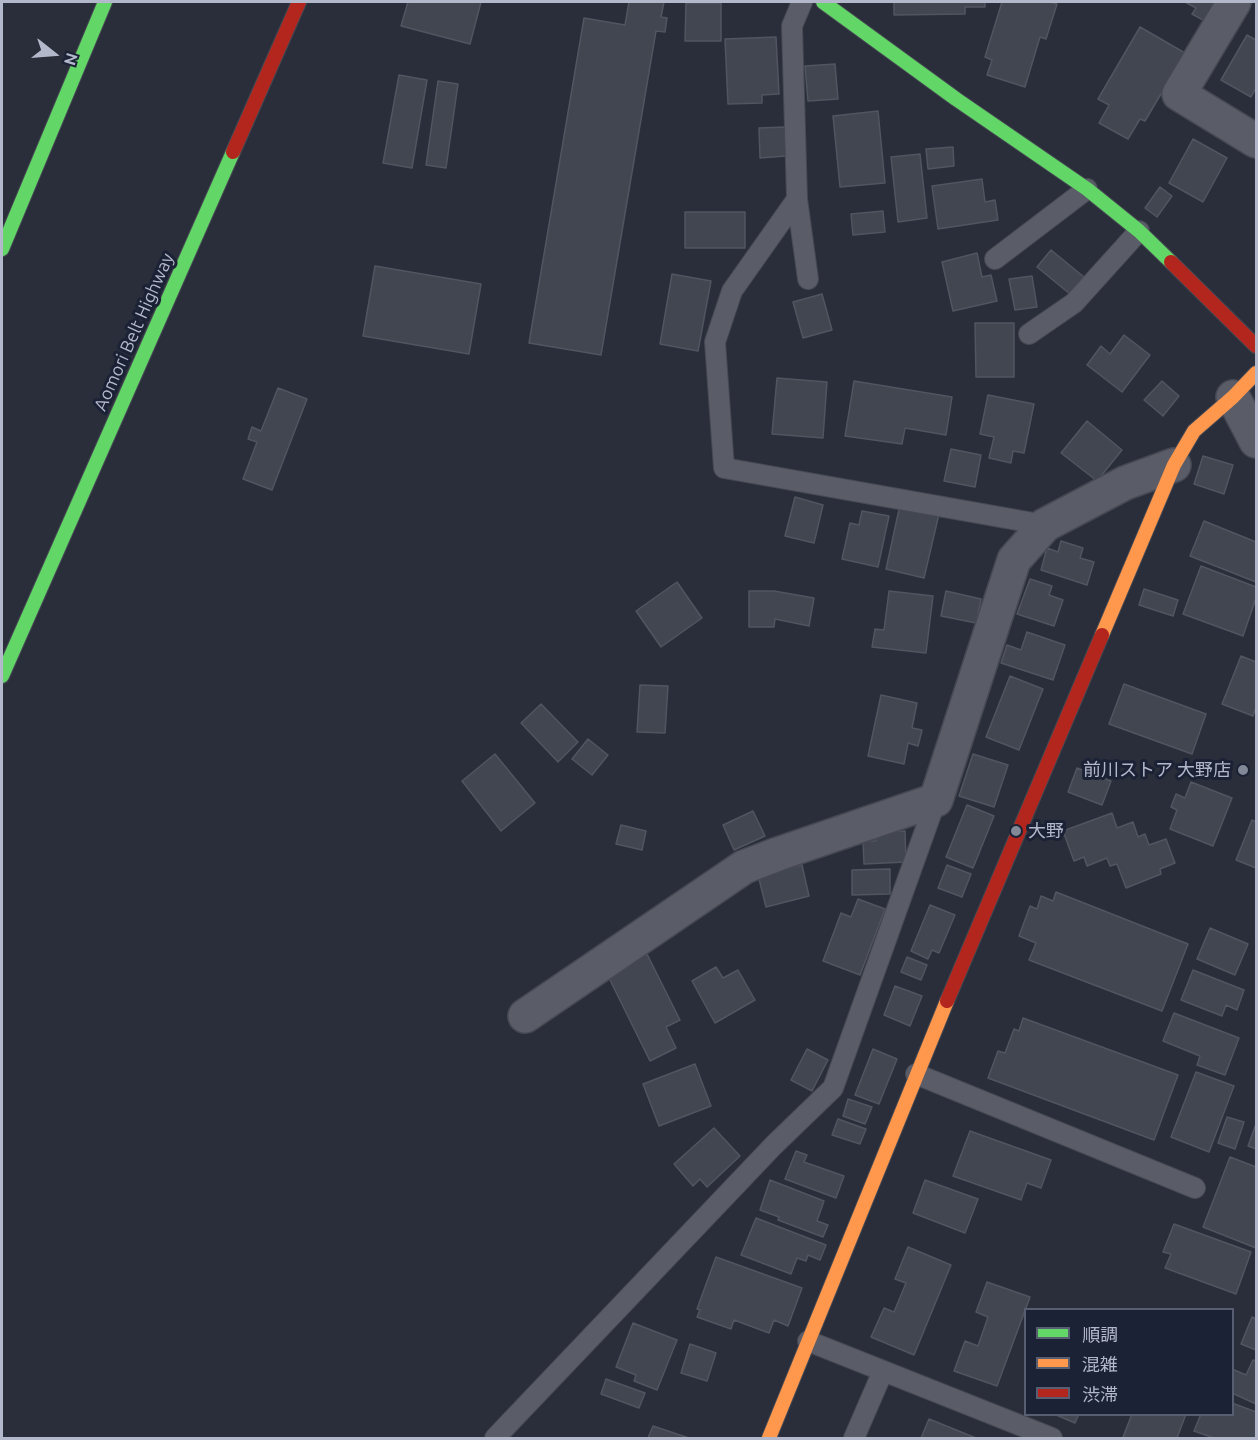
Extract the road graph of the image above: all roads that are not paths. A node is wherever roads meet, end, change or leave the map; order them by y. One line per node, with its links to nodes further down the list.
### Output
1 (105, 2): 10 (main road)
2 (299, 2): 20 (main road, Aomori Belt Highway)
3 (802, 2): 8 (lane)
4 (823, 2): 7 (main road)
5 (1234, 2): 6 (street)
6 (1257, 141)
7 (1088, 189): 9 (main road); 11 (lane)
8 (797, 199): 12 (lane); 19 (lane)
9 (1139, 231): 13 (lane); 14 (main road)
10 (2, 249)
11 (995, 259)
12 (808, 279)
13 (1029, 334)
14 (1257, 346)
15 (1257, 373): 16 (main road)
16 (1233, 397): 17 (street); 18 (main road)
17 (1257, 441)
18 (1174, 465): 19 (street); 23 (main road)
19 (1045, 525): 21 (street)
20 (2, 676)
21 (936, 800): 22 (street); 27 (lane)
22 (525, 1016)
23 (916, 1074): 24 (lane); 25 (main road)
24 (1195, 1188)
25 (808, 1341): 26 (lane); 28 (main road)
26 (883, 1371): 29 (lane); 30 (lane)
27 (495, 1438)
28 (769, 1438)
29 (854, 1438)
30 (1052, 1438)

